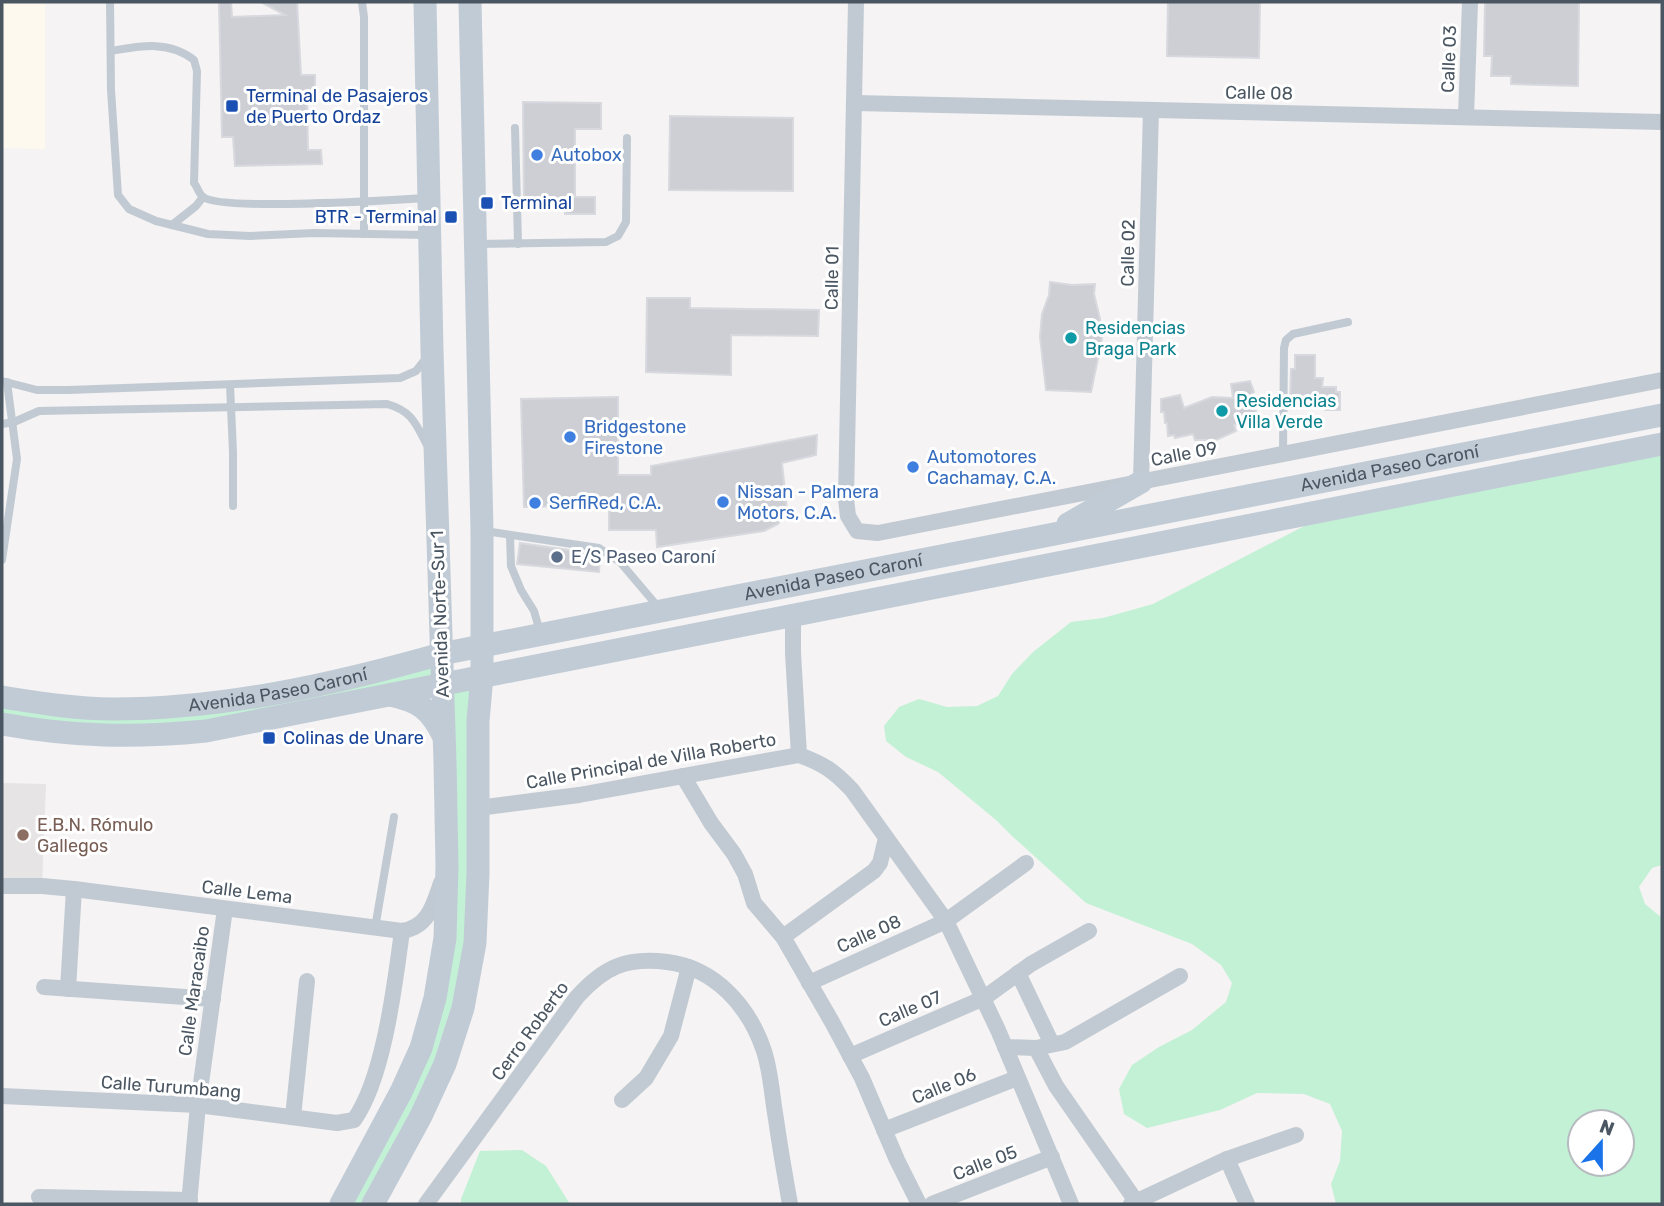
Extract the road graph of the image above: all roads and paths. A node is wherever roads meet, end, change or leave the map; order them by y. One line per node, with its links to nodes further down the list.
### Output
1 (110, 2): 7 (lane)
2 (362, 2): 16 (lane)
3 (425, 2): 15 (street, Avenida Norte-Sur 1)
4 (470, 2): 20 (street)
5 (856, 2): 8 (street, Calle 01)
6 (1470, 2): 10 (street, Calle 03)
7 (111, 51): 14 (lane); 17 (lane)
8 (855, 103): 9 (street, Calle 08); 37 (street, Calle 01)
9 (1151, 110): 10 (street, Calle 08); 34 (street, Calle 02)
10 (1466, 117): 11 (street, Calle 08)
11 (1662, 121)
12 (515, 128): 21 (lane)
13 (627, 138): 21 (lane)
14 (203, 197): 16 (lane); 17 (lane)
15 (429, 198): 16 (lane); 19 (street, Avenida Norte-Sur 1)
16 (364, 201): 18 (lane)
17 (172, 225): 18 (lane)
18 (363, 234): 19 (lane)
19 (430, 235): 23 (street, Avenida Norte-Sur 1)
20 (477, 244): 21 (lane); 36 (street)
21 (518, 244)
22 (1348, 322): 32 (lane)
23 (432, 351): 26 (lane); 33 (street, Avenida Norte-Sur 1)
24 (1662, 380): 32 (street, Calle 09)
25 (4, 382): 26 (lane); 29 (lane)
26 (230, 385): 27 (lane)
27 (231, 408): 29 (lane); 33 (lane); 35 (lane)
28 (1662, 415): 39 (street, Avenida Paseo Caroní)
29 (14, 422): 30 (lane); 40 (lane)
30 (2, 424)
31 (1662, 444): 43 (street, Avenida Paseo Caroní)
32 (1283, 454): 34 (street, Calle 09)
33 (436, 470): 46 (street, Avenida Norte-Sur 1)
34 (1141, 482): 37 (street, Calle 09); 39 (street)
35 (233, 506)
36 (482, 531): 38 (lane); 41 (street)
37 (878, 533)
38 (510, 536): 42 (lane); 44 (lane)
39 (1046, 536): 42 (street, Avenida Paseo Caroní)
40 (2, 560)
41 (482, 591): 44 (street); 45 (street)
42 (662, 612): 44 (street, Avenida Paseo Caroní)
43 (793, 614): 47 (street, Avenida Paseo Caroní); 55 (street)
44 (533, 637): 45 (street, Avenida Paseo Caroní)
45 (482, 647): 46 (street, Avenida Paseo Caroní); 48 (street)
46 (441, 654): 49 (street, Avenida Norte-Sur 1); 51 (street, Avenida Paseo Caroní)
47 (511, 670): 48 (street, Avenida Paseo Caroní); 52 (street)
48 (482, 676): 49 (street, Avenida Paseo Caroní); 52 (street)
49 (442, 684): 50 (street, Avenida Paseo Caroní); 54 (street, Avenida Norte-Sur 1)
50 (387, 695): 53 (street, Avenida Paseo Caroní); 54 (street)
51 (2, 697)
52 (478, 721): 57 (street)
53 (2, 724)
54 (445, 739): 61 (street, Avenida Norte-Sur 1)
55 (799, 754): 56 (street, Calle Principal de Villa Roberto); 59 (street, Calle Principal de Villa Roberto)
56 (683, 776): 57 (street, Calle Principal de Villa Roberto); 69 (street)
57 (478, 808): 95 (street)
58 (394, 817): 66 (lane)
59 (886, 838): 65 (street, Calle Principal de Villa Roberto); 69 (street)
60 (1026, 863): 65 (street, Calle 08)
61 (447, 866): 67 (street); 94 (street, Avenida Norte-Sur 1)
62 (2, 886): 63 (street, Calle Lema)
63 (74, 889): 64 (street, Calle Lema); 76 (street)
64 (225, 909): 66 (street, Calle Lema); 78 (street, Calle Maracaibo)
65 (946, 921): 74 (street, Calle 08); 77 (street, Calle Principal de Villa Roberto)
66 (375, 928): 67 (street, Calle Lema)
67 (402, 931): 86 (street, Calle Turumbang)
68 (1088, 931): 71 (street, Calle 07)
69 (783, 937): 74 (street)
70 (689, 967): 84 (street); 96 (street, Cerro Roberto); 97 (street, Cerro Roberto)
71 (1018, 973): 77 (street, Calle 07); 79 (street)
72 (1180, 976): 79 (street)
73 (307, 981): 86 (street)
74 (809, 983): 81 (street)
75 (44, 987): 76 (street)
76 (68, 989): 78 (street)
77 (984, 998): 80 (street, Calle Principal de Villa Roberto); 81 (street, Calle 07)
78 (213, 999): 85 (street, Calle Maracaibo)
79 (1044, 1046): 80 (street); 93 (street)
80 (1005, 1047): 82 (street, Calle Principal de Villa Roberto)
81 (850, 1056): 87 (street)
82 (1017, 1078): 87 (street, Calle 06); 89 (street, Calle Principal de Villa Roberto)
83 (2, 1096): 85 (street, Calle Turumbang)
84 (622, 1100)
85 (198, 1105): 86 (street, Calle Turumbang); 92 (street, Calle Maracaibo)
86 (293, 1117)
87 (884, 1130): 98 (street)
88 (1296, 1135): 90 (street)
89 (1052, 1157): 99 (street, Calle 05); 100 (street, Calle Principal de Villa Roberto)
90 (1227, 1159): 93 (street); 101 (street)
91 (39, 1197): 92 (street)
92 (189, 1202)
93 (1135, 1203)
94 (341, 1204)
95 (373, 1204)
96 (426, 1204)
97 (790, 1204)
98 (919, 1204)
99 (932, 1204)
100 (1071, 1204)
101 (1247, 1204)

